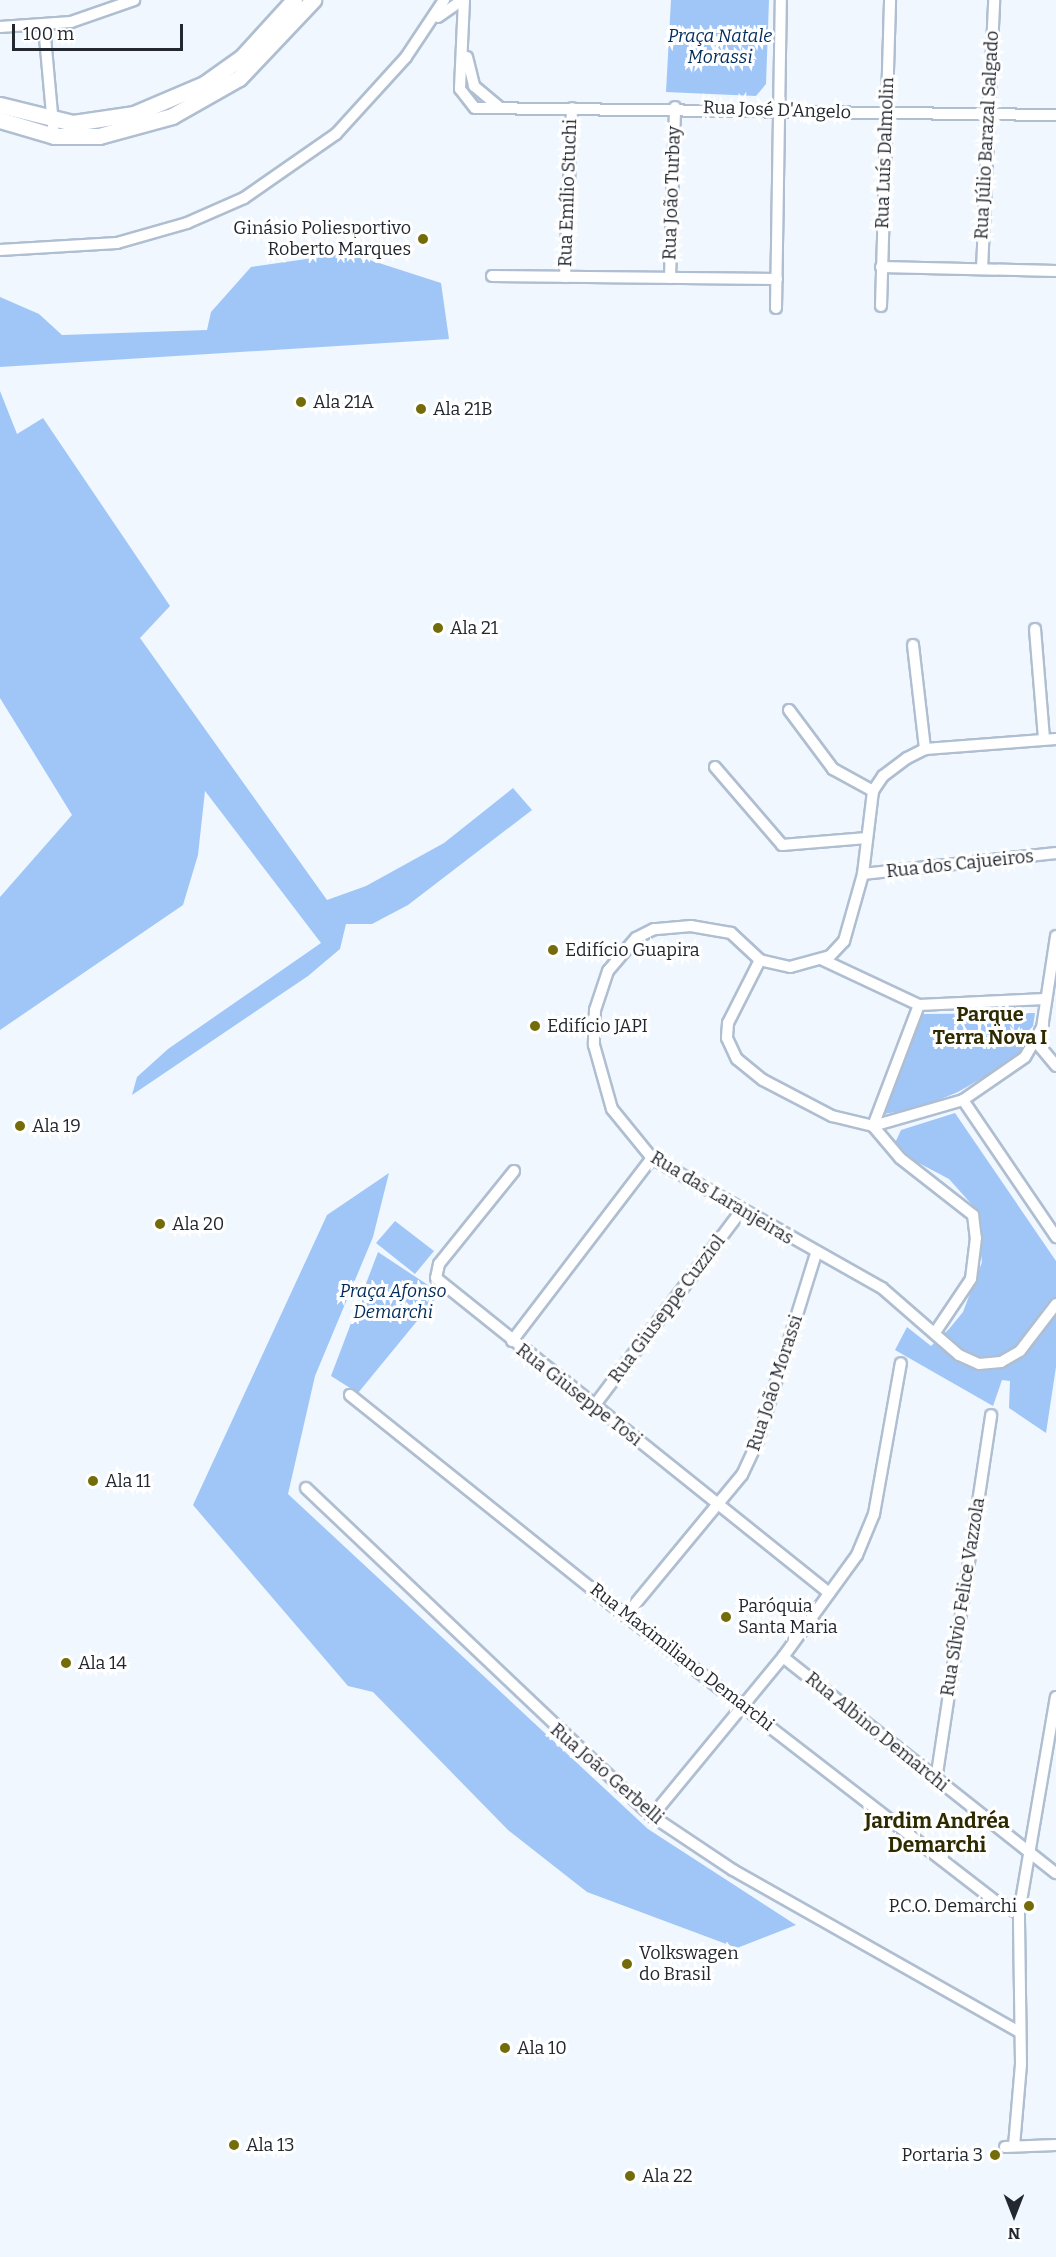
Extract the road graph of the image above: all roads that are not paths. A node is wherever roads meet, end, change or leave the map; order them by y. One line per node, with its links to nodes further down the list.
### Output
1 (134, 0): 11 (street)
2 (294, 0): 22 (street)
3 (313, 0): 22 (street)
4 (444, 0): 9 (street)
5 (463, 0): 9 (street); 12 (street)
6 (781, 0): 17 (street)
7 (890, 0): 18 (street, Rua Luís Dalmolin)
8 (994, 0): 19 (street, Rua Júlio Barazal Salgado)
9 (438, 17): 23 (street)
10 (0, 27): 11 (street)
11 (44, 27): 22 (street)
12 (465, 44): 14 (street); 14 (street, Rua José D'Angelo)
13 (0, 105): 22 (street)
14 (499, 107): 16 (street, Rua José D'Angelo)
15 (675, 107): 16 (street, Rua José D'Angelo); 17 (street, Rua José D'Angelo); 29 (street, Rua João Turbay)
16 (572, 108): 28 (street, Rua Emílio Stuchi)
17 (778, 109): 18 (street, Rua José D'Angelo); 30 (street)
18 (885, 113): 19 (street, Rua José D'Angelo); 24 (street, Rua Luís Dalmolin)
19 (987, 115): 20 (street, Rua José D'Angelo); 25 (street, Rua Júlio Barazal Salgado)
20 (1056, 115)
21 (0, 120): 22 (street)
22 (54, 128)
23 (0, 250)
24 (882, 267): 25 (street); 31 (street, Rua Luís Dalmolin)
25 (982, 269): 26 (street)
26 (1056, 271)
27 (492, 276): 28 (street)
28 (565, 277): 29 (street)
29 (670, 278): 30 (street)
30 (777, 279): 32 (street)
31 (881, 306)
32 (776, 308)
33 (1035, 629): 36 (street)
34 (913, 645): 38 (street)
35 (789, 710): 40 (street)
36 (1044, 739): 37 (street); 38 (street)
37 (1056, 739)
38 (925, 749): 40 (street)
39 (715, 767): 41 (street)
40 (873, 791): 41 (street)
41 (867, 837): 43 (street)
42 (1056, 853): 43 (street, Rua dos Cajueiros)
43 (863, 874): 46 (street)
44 (1056, 936): 47 (street)
45 (760, 960): 46 (street, Rua das Laranjeiras); 52 (street); 53 (street, Rua das Laranjeiras)
46 (823, 960): 48 (street)
47 (1045, 999): 48 (street); 49 (street)
48 (919, 1005): 52 (street)
49 (1037, 1043): 50 (street); 51 (street)
50 (1056, 1066)
51 (963, 1100): 52 (street); 56 (street)
52 (873, 1126): 59 (street)
53 (652, 1158): 55 (street, Rua das Laranjeiras); 60 (street)
54 (514, 1171): 60 (street, Rua Giuseppe Tosi)
55 (740, 1212): 57 (street, Rua das Laranjeiras); 63 (street, Rua Giuseppe Cuzziol)
56 (1056, 1237)
57 (816, 1253): 59 (street, Rua das Laranjeiras); 66 (street, Rua João Morassi)
58 (1056, 1304): 59 (street, Rua das Laranjeiras)
59 (936, 1331)
60 (512, 1341): 63 (street, Rua Giuseppe Tosi)
61 (901, 1363): 67 (street)
62 (350, 1395): 68 (street, Rua Maximiliano Demarchi)
63 (594, 1406): 66 (street, Rua Giuseppe Tosi)
64 (991, 1415): 72 (street, Rua Sílvio Felice Vazzola)
65 (306, 1488): 73 (street, Rua João Gerbelli)
66 (717, 1504): 67 (street, Rua Giuseppe Tosi); 68 (street, Rua João Morassi)
67 (829, 1593): 69 (street)
68 (626, 1615): 71 (street, Rua Maximiliano Demarchi)
69 (783, 1657): 71 (street); 72 (street, Rua Albino Demarchi)
70 (1056, 1697): 74 (street)
71 (743, 1705): 73 (street); 76 (street, Rua Maximiliano Demarchi)
72 (936, 1780): 74 (street, Rua Albino Demarchi)
73 (652, 1816): 77 (street, Rua João Gerbelli)
74 (1030, 1853): 75 (street, Rua Albino Demarchi); 76 (street)
75 (1056, 1873)
76 (1019, 1913): 77 (street)
77 (1018, 2032): 78 (street)
78 (1056, 2145)

